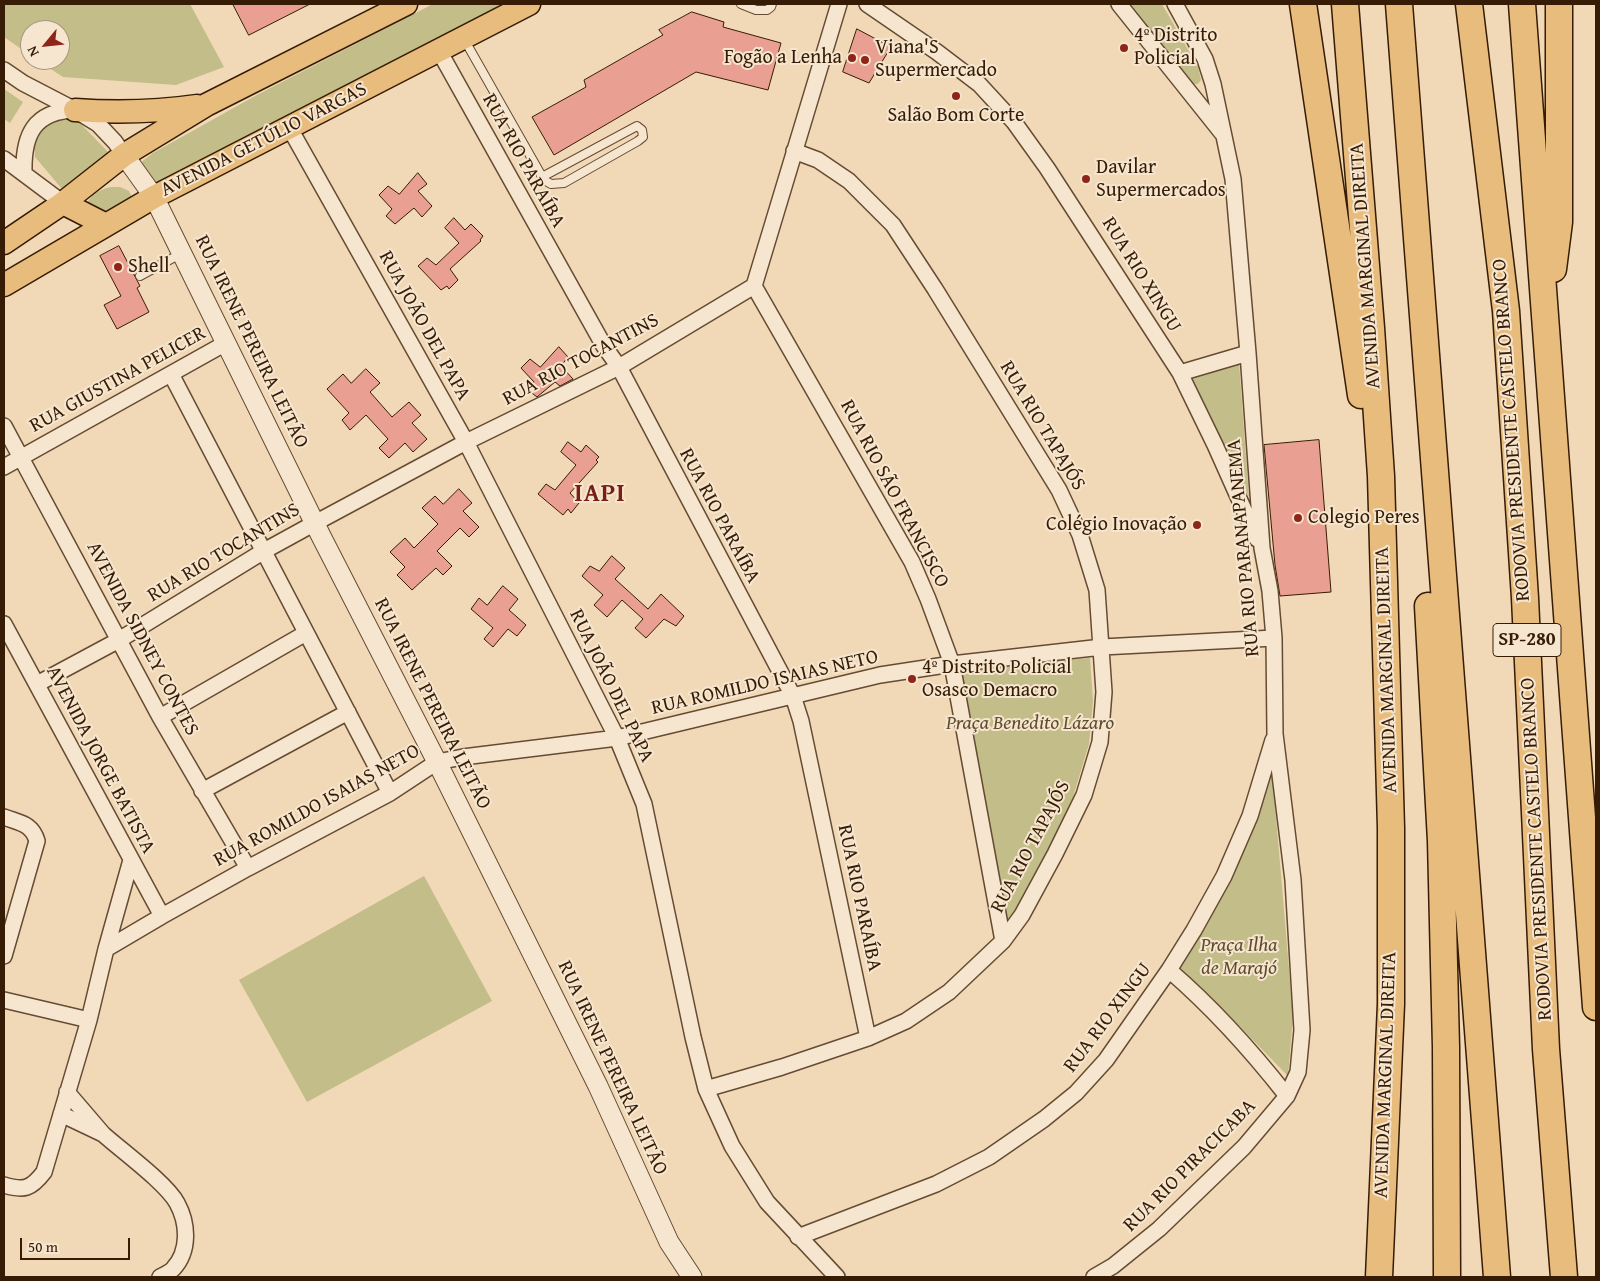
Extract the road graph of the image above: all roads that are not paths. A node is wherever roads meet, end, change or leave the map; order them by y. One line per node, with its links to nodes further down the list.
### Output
1 (406, 4): 19 (main road)
2 (529, 4): 15 (main road, AVENIDA GETÚLIO VARGAS)
3 (741, 4): 4 (lane)
4 (772, 4)
5 (840, 4): 24 (street)
6 (868, 4): 41 (street, RUA RIO XINGU)
7 (1120, 4): 23 (street)
8 (1175, 4): 23 (street, RUA RIO PARANAPANEMA)
9 (1303, 4): 47 (highway)
10 (1345, 4): 47 (highway, AVENIDA MARGINAL DIREITA)
11 (1399, 4): 48 (highway)
12 (1469, 4): 94 (highway, RODOVIA PRESIDENTE CASTELO BRANCO / SP-280)
13 (1522, 4): 37 (highway)
14 (1559, 4): 37 (highway)
15 (463, 37): 16 (main road, AVENIDA GETÚLIO VARGAS); 28 (lane)
16 (438, 50): 22 (main road, AVENIDA GETÚLIO VARGAS); 40 (street, RUA RIO PARAÍBA)
17 (4, 70): 18 (street)
18 (23, 83): 20 (street); 21 (street)
19 (206, 105): 20 (main road); 25 (main road)
20 (76, 110): 21 (street); 25 (street)
21 (42, 118): 27 (street)
22 (289, 128): 29 (main road, AVENIDA GETÚLIO VARGAS); 44 (street, RUA JOÃO DEL PAPA)
23 (1225, 136): 39 (street, RUA RIO PARANAPANEMA)
24 (794, 151): 36 (street); 56 (street, RUA RIO TAPAJÓS)
25 (124, 155): 29 (street, RUA IRENE PEREIRA LEITÃO); 30 (main road)
26 (4, 159): 27 (street)
27 (24, 173): 30 (street)
28 (542, 177): 28 (lane)
29 (154, 197): 31 (main road, AVENIDA GETÚLIO VARGAS); 33 (street, RUA IRENE PEREIRA LEITÃO)
30 (63, 203): 31 (main road); 32 (main road)
31 (106, 225): 35 (main road, AVENIDA GETÚLIO VARGAS)
32 (4, 243)
33 (182, 254): 34 (lane); 38 (street, RUA IRENE PEREIRA LEITÃO)
34 (140, 276)
35 (4, 285)
36 (754, 286): 40 (street, RUA RIO TOCANTINS); 57 (street, RUA RIO SÃO FRANCISCO)
37 (1546, 325): 77 (highway, RODOVIA PRESIDENTE CASTELO BRANCO)
38 (226, 343): 42 (street, RUA GIUSTINA PELICER); 49 (street, RUA IRENE PEREIRA LEITÃO)
39 (1248, 353): 41 (street); 50 (street, RUA RIO PARANAPANEMA)
40 (618, 367): 44 (street, RUA RIO TOCANTINS); 59 (street, RUA RIO PARAÍBA)
41 (1180, 373): 50 (street, RUA RIO XINGU)
42 (171, 374): 45 (street, RUA GIUSTINA PELICER); 51 (street)
43 (4, 426): 45 (street, AVENIDA SIDNEY CONTES)
44 (466, 442): 49 (street, RUA RIO TOCANTINS); 63 (street, RUA JOÃO DEL PAPA)
45 (22, 457): 46 (street, RUA GIUSTINA PELICER); 55 (street, AVENIDA SIDNEY CONTES)
46 (4, 467)
47 (1381, 476): 91 (highway, AVENIDA MARGINAL DIREITA)
48 (1435, 481): 92 (highway); 93 (highway)
49 (315, 523): 51 (street, RUA RIO TOCANTINS); 64 (street, RUA IRENE PEREIRA LEITÃO)
50 (1262, 548): 54 (street, RUA RIO PARANAPANEMA)
51 (264, 551): 53 (street); 55 (street, RUA RIO TOCANTINS)
52 (4, 624): 58 (street, AVENIDA JORGE BATISTA)
53 (306, 633): 60 (street); 61 (street)
54 (1274, 638): 56 (street, RUA ROMILDO ISAIAS NETO); 62 (street, RUA RIO PARANAPANEMA)
55 (119, 640): 58 (street, RUA RIO TOCANTINS); 61 (street, AVENIDA SIDNEY CONTES)
56 (1102, 647): 57 (street, RUA ROMILDO ISAIAS NETO); 72 (street, RUA RIO TAPAJÓS)
57 (952, 664): 59 (street, RUA ROMILDO ISAIAS NETO); 72 (street, RUA RIO SÃO FRANCISCO)
58 (37, 684): 68 (street, AVENIDA JORGE BATISTA)
59 (793, 696): 63 (street, RUA ROMILDO ISAIAS NETO); 79 (street, RUA RIO PARAÍBA)
60 (348, 712): 65 (street); 66 (street)
61 (160, 717): 65 (street, AVENIDA SIDNEY CONTES)
62 (1275, 734): 75 (street, RUA RIO XINGU); 82 (street, RUA RIO PARANAPANEMA)
63 (617, 738): 64 (street, RUA ROMILDO ISAIAS NETO); 80 (street, RUA JOÃO DEL PAPA)
64 (438, 762): 66 (street, RUA ROMILDO ISAIAS NETO); 88 (street, RUA IRENE PEREIRA LEITÃO)
65 (202, 791): 69 (street, AVENIDA SIDNEY CONTES)
66 (390, 793): 69 (street, RUA ROMILDO ISAIAS NETO)
67 (4, 817): 70 (street)
68 (131, 860): 71 (street, AVENIDA JORGE BATISTA); 73 (street)
69 (248, 868): 71 (street, RUA ROMILDO ISAIAS NETO)
70 (10, 911): 74 (street)
71 (162, 916): 73 (street, RUA ROMILDO ISAIAS NETO)
72 (1003, 941): 79 (street, RUA RIO TAPAJÓS)
73 (106, 949): 78 (street)
74 (4, 956)
75 (1169, 970): 82 (street); 86 (street, RUA RIO XINGU)
76 (4, 1000): 78 (street)
77 (1596, 1007)
78 (88, 1020): 81 (street)
79 (868, 1038): 80 (street, RUA RIO TAPAJÓS)
80 (706, 1089): 86 (street, RUA JOÃO DEL PAPA)
81 (67, 1092): 83 (street); 84 (street)
82 (1286, 1096): 90 (street, RUA RIO PIRACICABA)
83 (61, 1114): 84 (street); 85 (street)
84 (103, 1134): 87 (street)
85 (4, 1185)
86 (798, 1236): 89 (street, RUA JOÃO DEL PAPA)
87 (160, 1277)
88 (692, 1277)
89 (837, 1277)
90 (1094, 1277)
91 (1378, 1277)
92 (1448, 1277)
93 (1497, 1277)
94 (1564, 1277)

